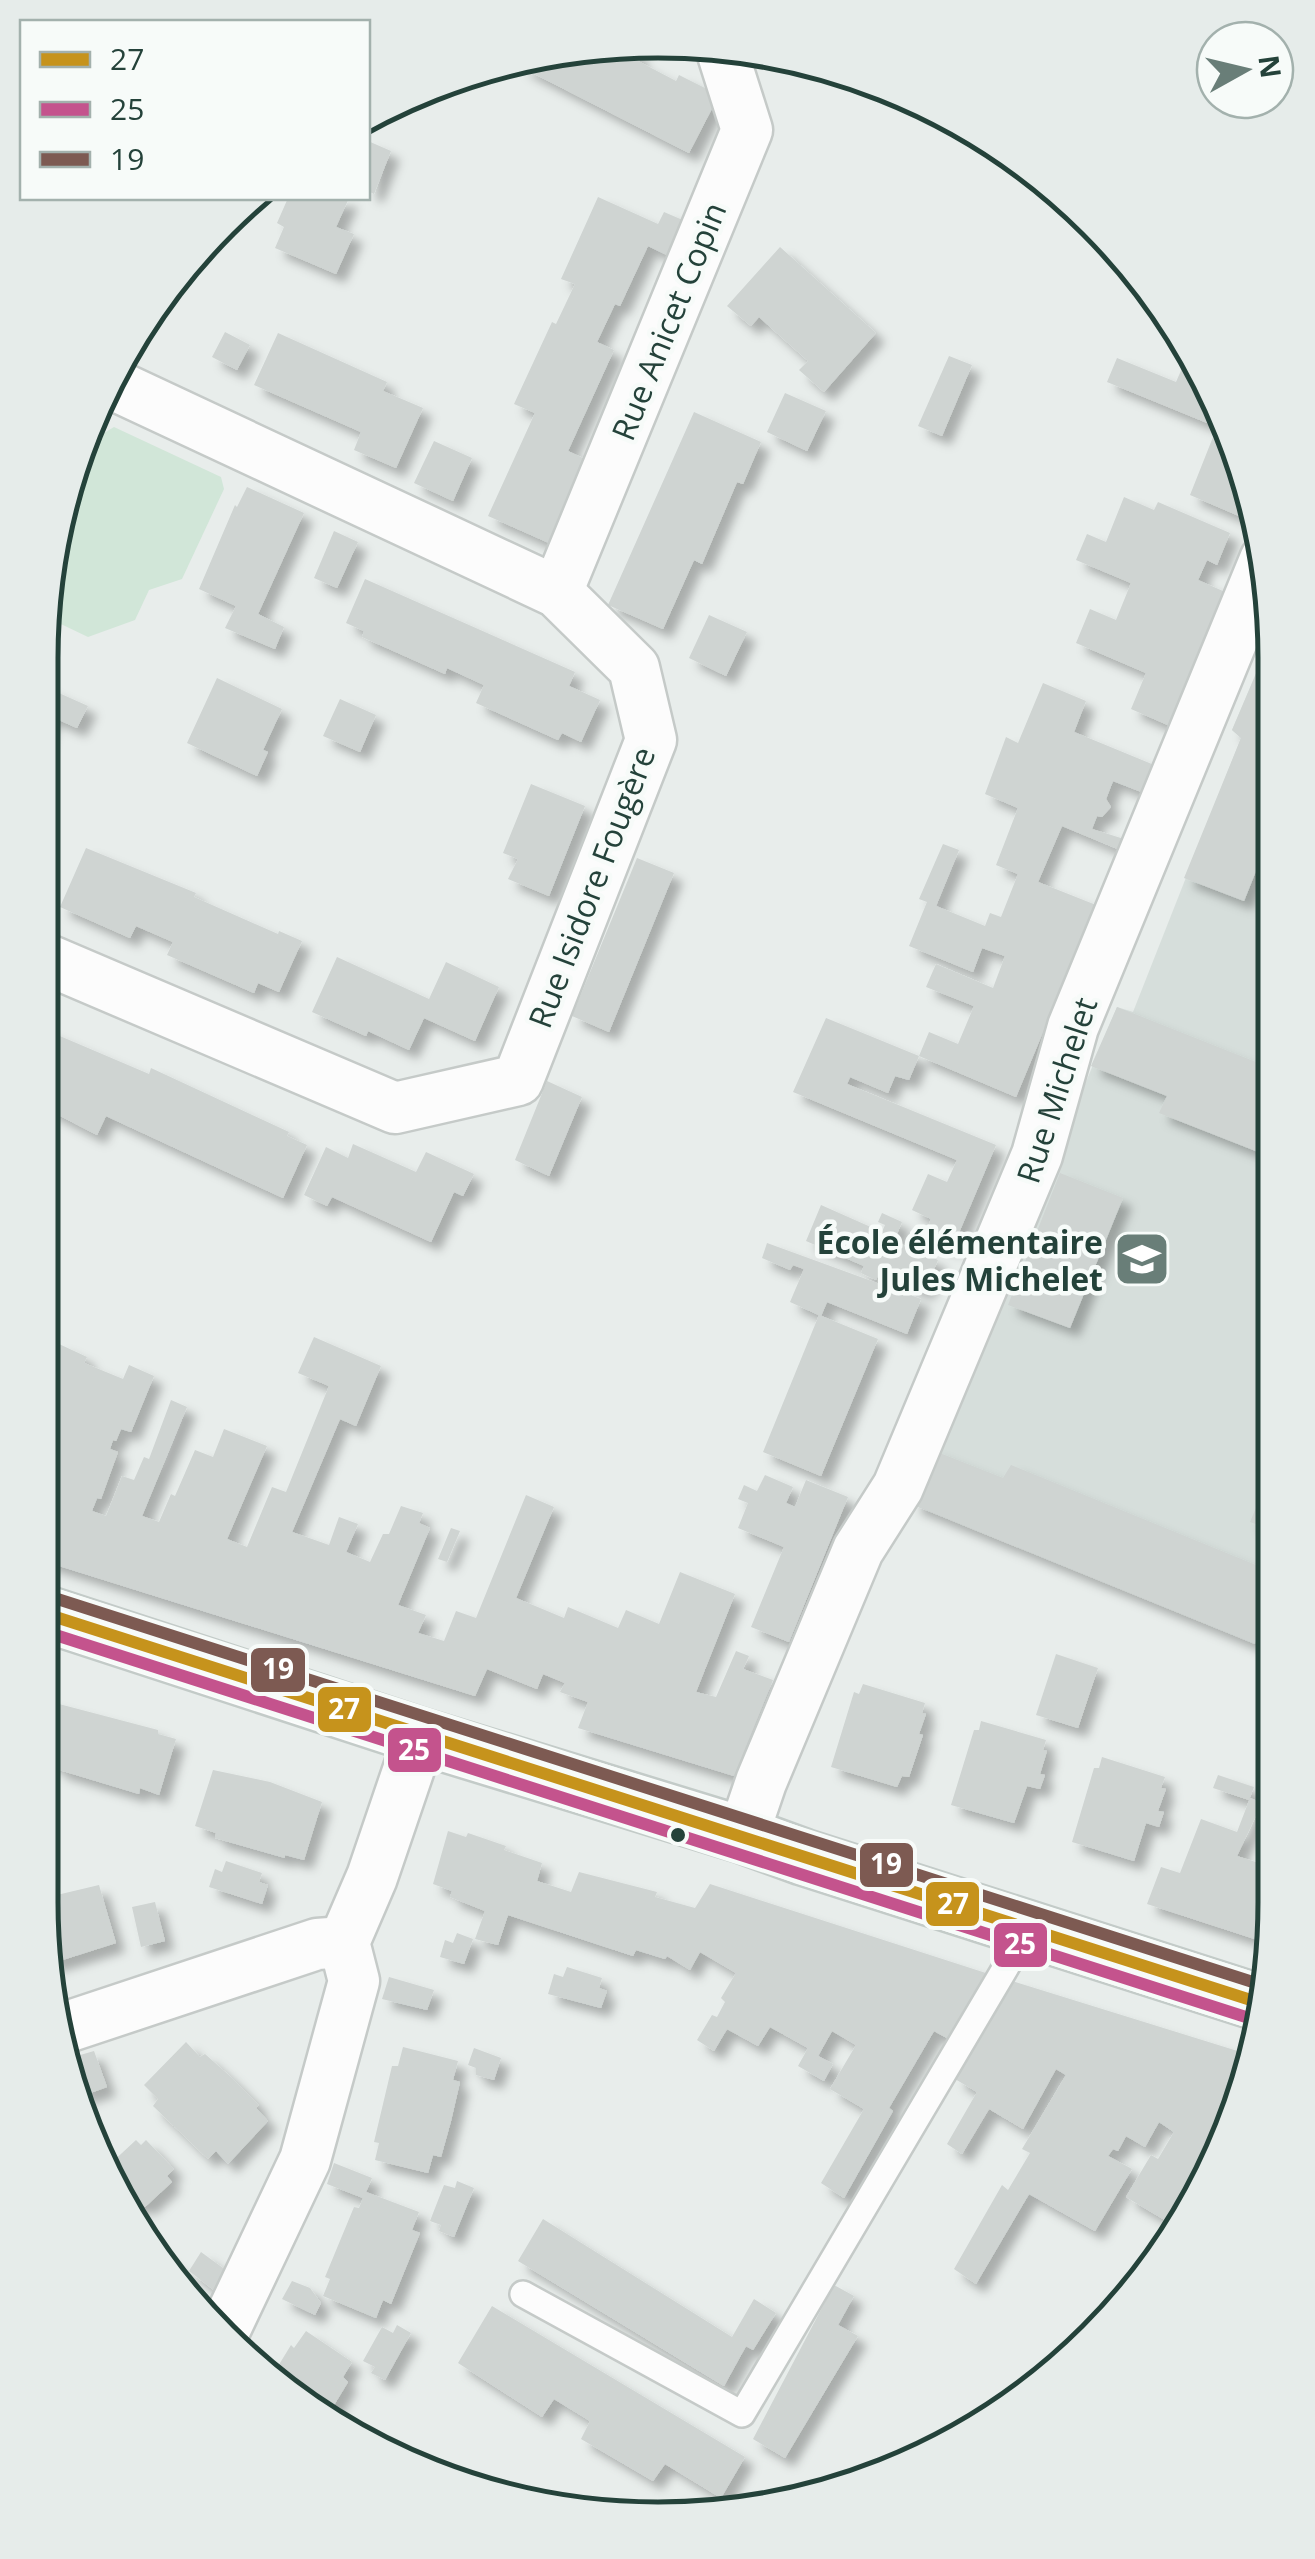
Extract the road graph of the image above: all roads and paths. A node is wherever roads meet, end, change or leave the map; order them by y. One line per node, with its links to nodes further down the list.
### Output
1 (725, 62): 4 (street, Rue Anicet Copin)
2 (121, 389): 4 (street, Rue Isidore Fougère)
3 (1253, 589): 8 (street, Rue Michelet)
4 (557, 592): 5 (street, Rue Isidore Fougère)
5 (58, 964)
6 (58, 1618): 7 (main road)
7 (420, 1736): 8 (main road); 10 (street)
8 (743, 1834): 9 (main road)
9 (1029, 1928): 11 (main road); 13 (lane)
10 (344, 1942): 12 (street); 14 (street)
11 (1249, 1999)
12 (71, 2026)
13 (523, 2294)
14 (229, 2321)

